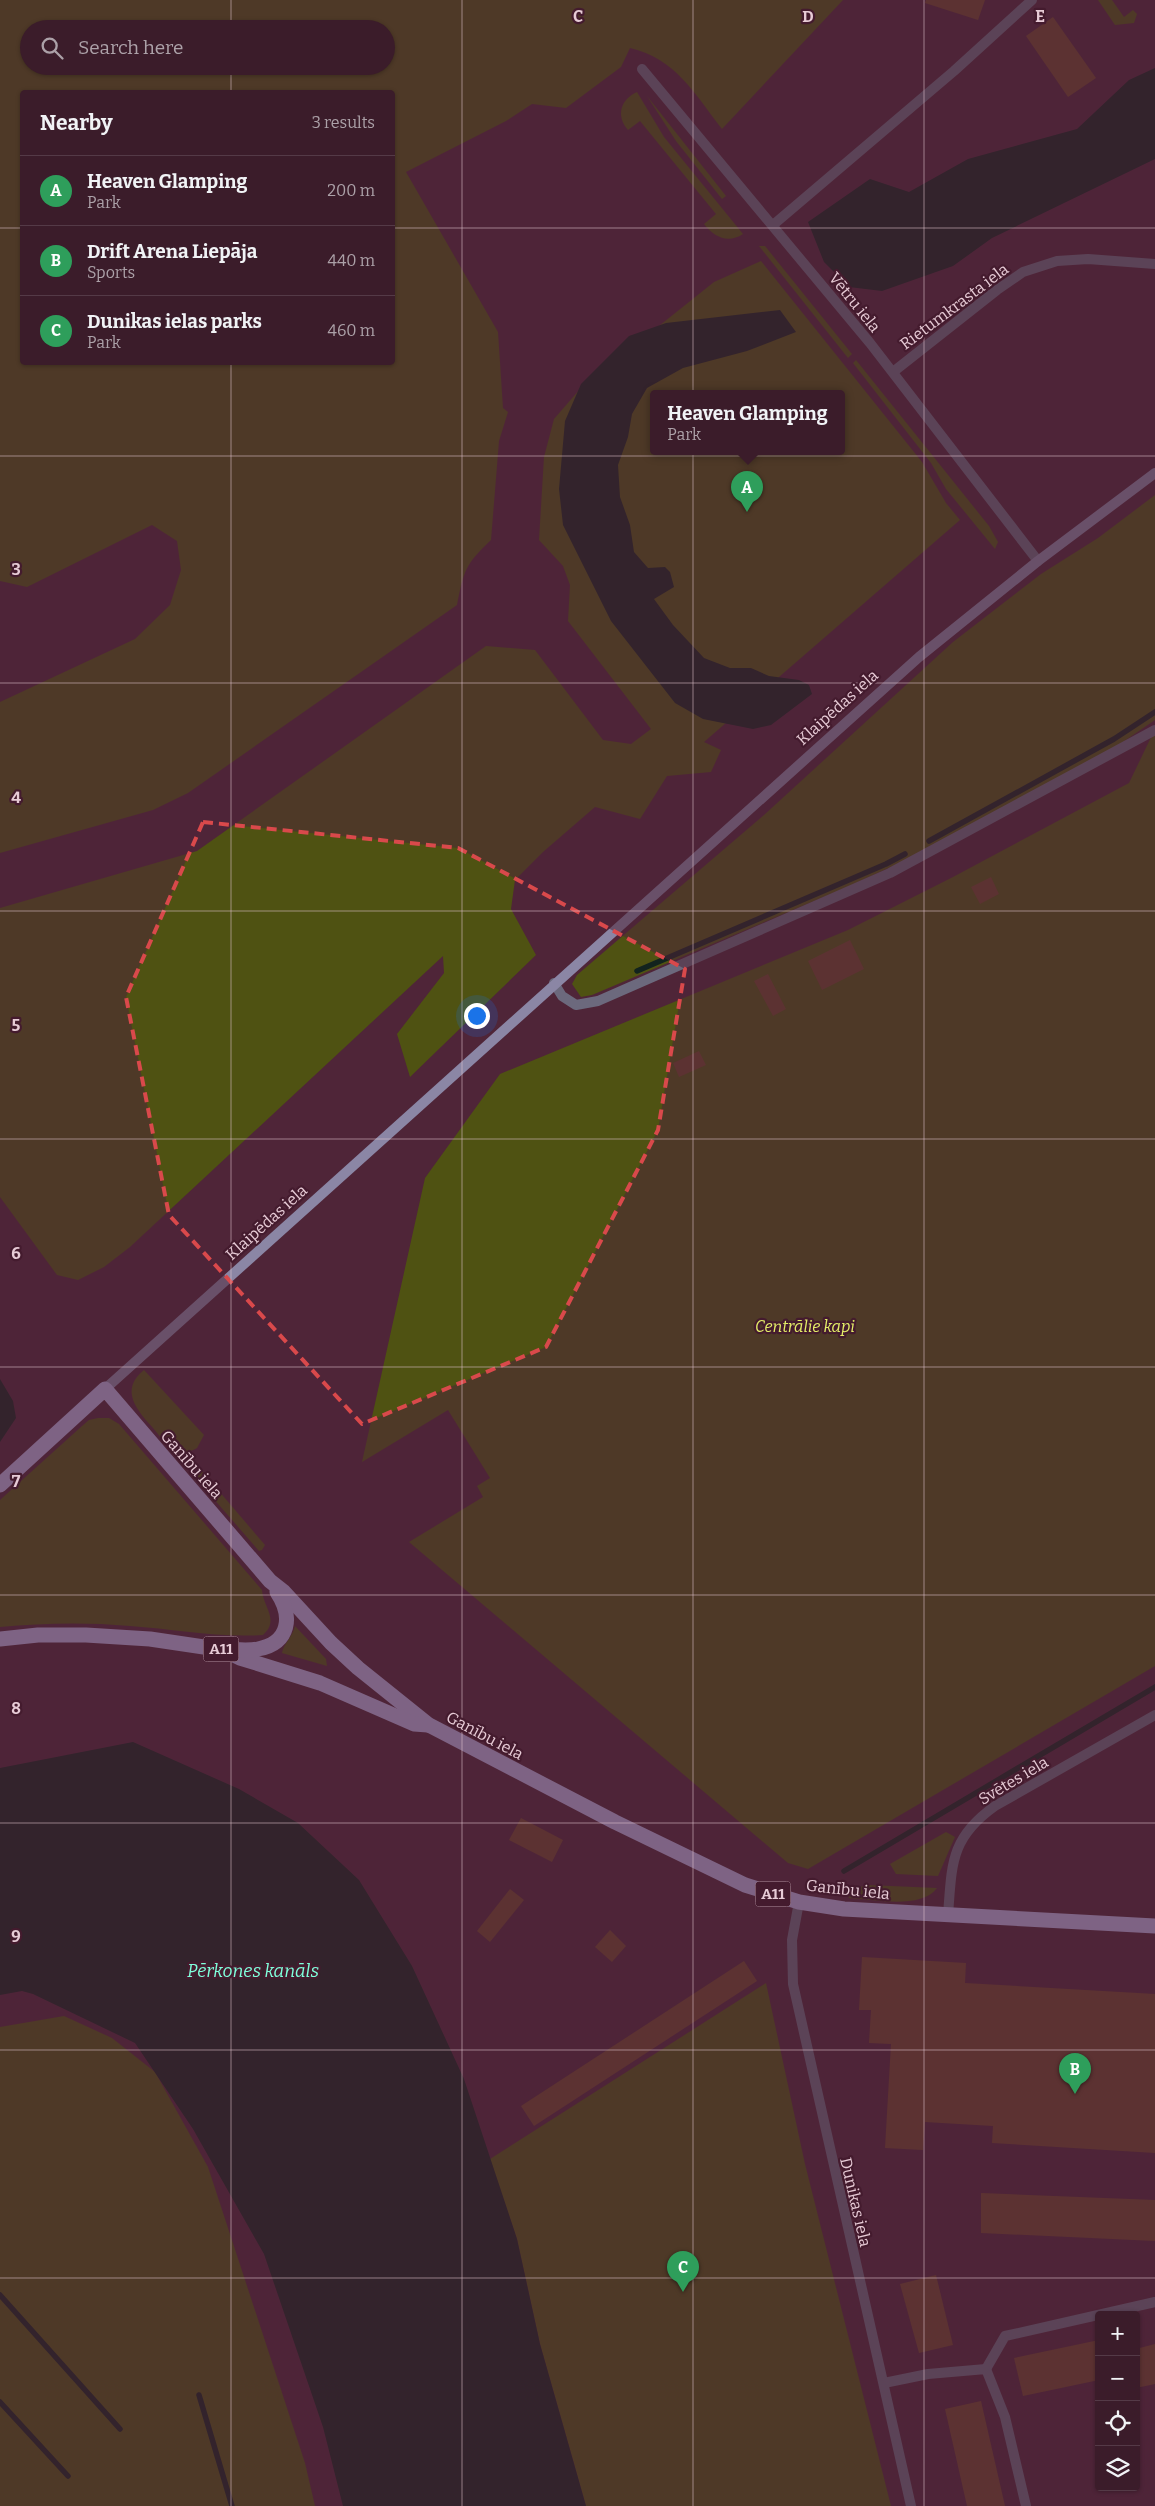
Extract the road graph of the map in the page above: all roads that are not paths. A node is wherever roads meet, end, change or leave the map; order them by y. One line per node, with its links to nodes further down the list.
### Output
1 (1032, 0): 3 (street)
2 (642, 69): 3 (street, Vētru iela)
3 (773, 225): 5 (street, Vētru iela)
4 (1155, 264): 5 (street, Rietumkrasta iela)
5 (893, 372): 7 (street, Vētru iela)
6 (1155, 473): 7 (main road, Klaipēdas iela)
7 (1038, 561): 9 (main road, Klaipēdas iela)
8 (1155, 730): 9 (street)
9 (554, 983): 10 (main road, Klaipēdas iela)
10 (105, 1389): 11 (highway, Klaipēdas iela); 12 (highway, Ganību iela / A11)
11 (0, 1485)
12 (270, 1580): 14 (highway); 16 (highway, Ganību iela / A11)
13 (0, 1639): 14 (highway, Ganību iela / A11)
14 (224, 1650): 16 (highway, Ganību iela / A11)
15 (1155, 1715): 18 (street, Svētes iela)
16 (429, 1725): 17 (highway, Ganību iela / A11)
17 (799, 1902): 18 (highway, Ganību iela / A11); 22 (street, Dunikas iela)
18 (948, 1915): 19 (highway, Ganību iela / A11)
19 (1155, 1926)
20 (1155, 2302): 21 (street)
21 (986, 2369): 22 (street); 24 (street)
22 (884, 2383): 23 (street, Dunikas iela)
23 (911, 2506)
24 (1026, 2506)

